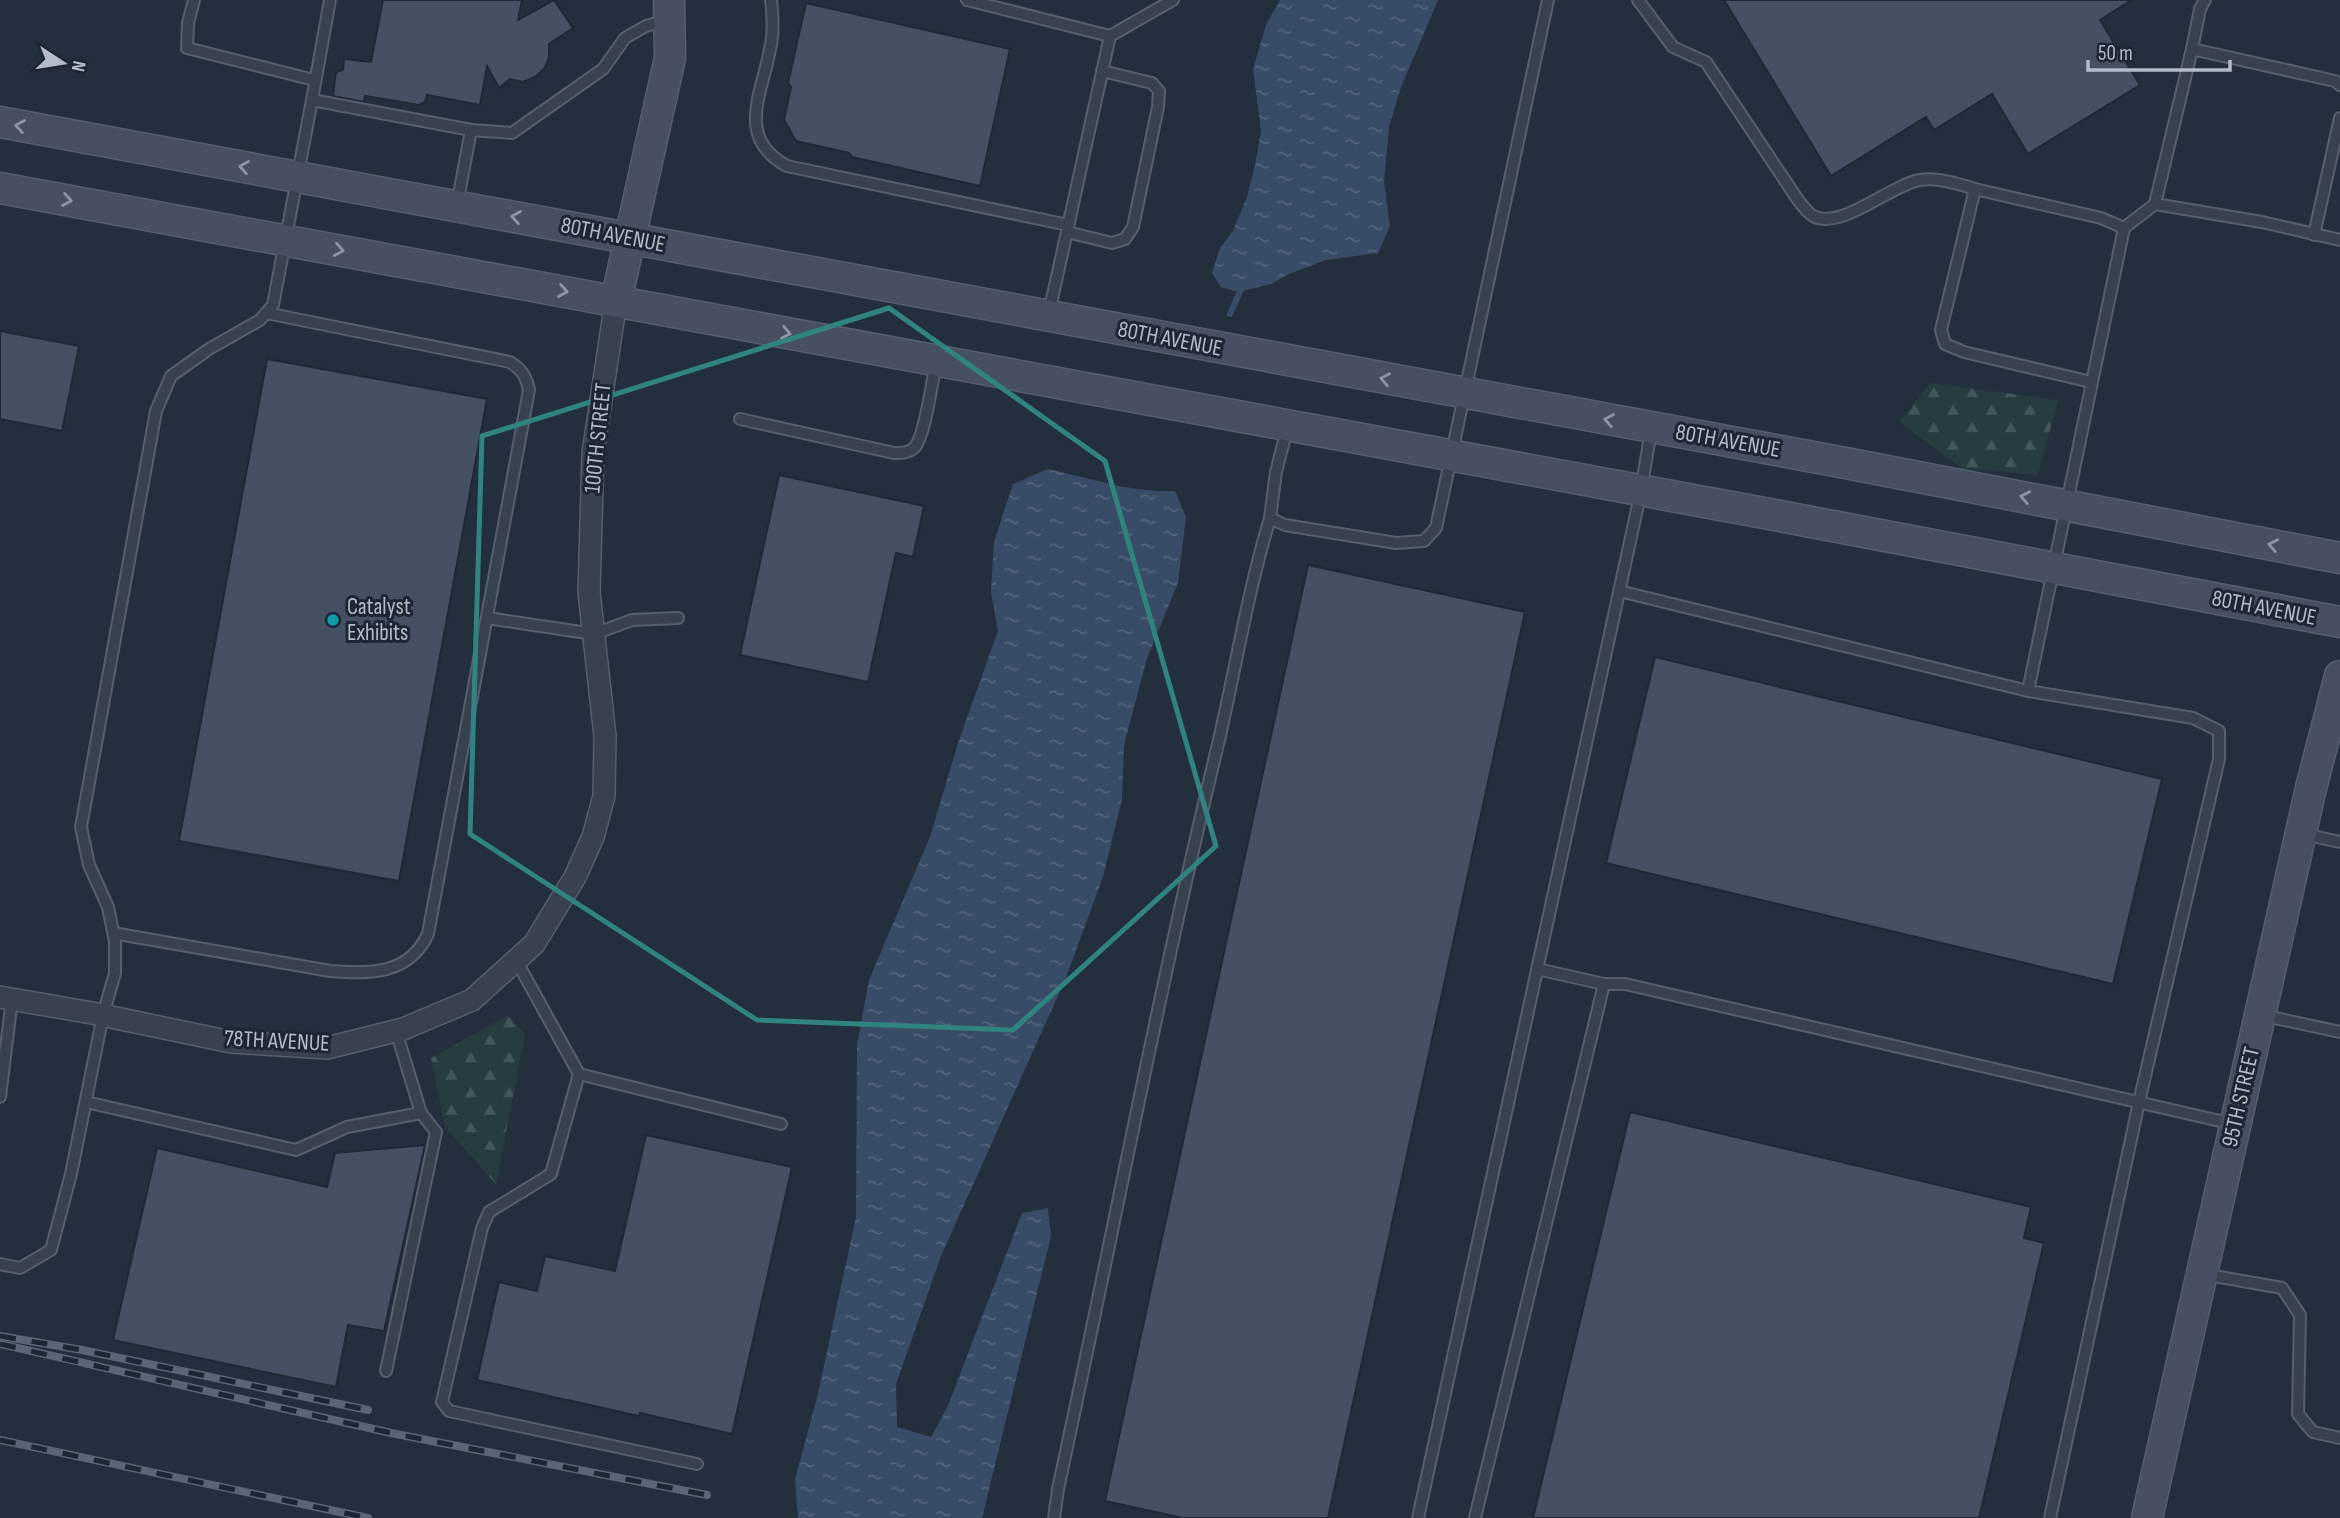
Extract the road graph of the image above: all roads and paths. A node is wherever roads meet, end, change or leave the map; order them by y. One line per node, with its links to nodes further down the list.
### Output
1 (194, 0): 13 (lane)
2 (330, 0): 13 (lane)
3 (771, 0): 25 (lane)
4 (967, 0): 10 (lane)
5 (1173, 0): 10 (lane)
6 (1548, 0): 35 (lane)
7 (1637, 0): 21 (lane)
8 (2205, 0): 11 (lane)
9 (669, 10): 18 (lane); 27 (street, 100TH STREET)
10 (1110, 36): 12 (lane)
11 (2192, 49): 14 (lane); 22 (lane)
12 (1102, 71): 25 (lane); 25 (lane)
13 (314, 79): 15 (lane)
14 (2340, 85)
15 (312, 100): 18 (lane); 19 (lane)
16 (2340, 118): 26 (lane)
17 (0, 122): 19 (street, 80TH AVENUE, one-way to 17)
18 (471, 130): 23 (lane)
19 (297, 177): 23 (street, 80TH AVENUE); 28 (lane)
20 (0, 188): 28 (street, 80TH AVENUE, one-way to 28)
21 (1975, 189): 24 (lane); 34 (lane)
22 (2155, 204): 24 (lane); 26 (lane)
23 (457, 206): 27 (street, 80TH AVENUE, one-way to 23)
24 (2124, 228): 34 (lane)
25 (1067, 229): 32 (lane)
26 (2314, 235): 29 (lane)
27 (631, 239): 30 (street, 100TH STREET); 32 (street, 80TH AVENUE)
28 (286, 240): 30 (street, 80TH AVENUE, one-way to 30); 31 (lane)
29 (2340, 240)
30 (617, 301): 33 (street, 80TH AVENUE, one-way to 33); 49 (street, 100TH STREET)
31 (266, 313): 46 (lane); 55 (lane)
32 (1048, 316): 35 (street, 80TH AVENUE, one-way to 32)
33 (936, 361): 36 (lane); 37 (street, 80TH AVENUE)
34 (2091, 382): 41 (lane)
35 (1463, 394): 38 (street, 80TH AVENUE, one-way to 35); 39 (lane)
36 (740, 419)
37 (1287, 427): 39 (street, 80TH AVENUE); 42 (lane)
38 (1651, 427): 40 (lane); 41 (street, 80TH AVENUE, one-way to 38)
39 (1452, 457): 40 (street, 80TH AVENUE); 42 (lane)
40 (1641, 491): 44 (street, 80TH AVENUE); 45 (lane)
41 (2066, 505): 43 (street, 80TH AVENUE, one-way to 41); 44 (lane)
42 (1270, 518): 76 (lane)
43 (2340, 558)
44 (2053, 568): 48 (street, 80TH AVENUE); 51 (lane)
45 (1619, 591): 51 (lane); 57 (lane)
46 (487, 618): 49 (lane); 55 (lane)
47 (678, 618): 49 (lane)
48 (2340, 622)
49 (594, 634): 54 (street, 100TH STREET)
50 (2340, 677): 52 (street, 95TH STREET)
51 (2028, 691): 67 (lane)
52 (2301, 833): 53 (lane); 61 (street, 95TH STREET)
53 (2340, 842)
54 (575, 877): 56 (street, 78TH AVENUE)
55 (113, 933): 60 (lane)
56 (516, 960): 62 (street, 78TH AVENUE); 64 (lane)
57 (1537, 969): 58 (lane); 77 (lane)
58 (1604, 984): 67 (lane); 78 (lane)
59 (6, 998): 60 (street, 78TH AVENUE); 65 (lane)
60 (103, 1015): 62 (street, 78TH AVENUE); 66 (lane)
61 (2260, 1015): 63 (lane); 70 (street, 95TH STREET)
62 (396, 1031): 68 (lane)
63 (2340, 1032)
64 (579, 1074): 69 (lane); 75 (lane)
65 (0, 1097)
66 (86, 1102): 68 (lane); 71 (lane)
67 (2139, 1102): 70 (lane); 79 (lane)
68 (421, 1113): 73 (lane)
69 (781, 1124)
70 (2235, 1124): 72 (street, 95TH STREET)
71 (0, 1264)
72 (2202, 1274): 74 (lane); 80 (street, 95TH STREET)
73 (386, 1371)
74 (2340, 1438)
75 (697, 1464)
76 (1054, 1518)
77 (1418, 1518)
78 (1475, 1518)
79 (2050, 1518)
80 (2147, 1518)

